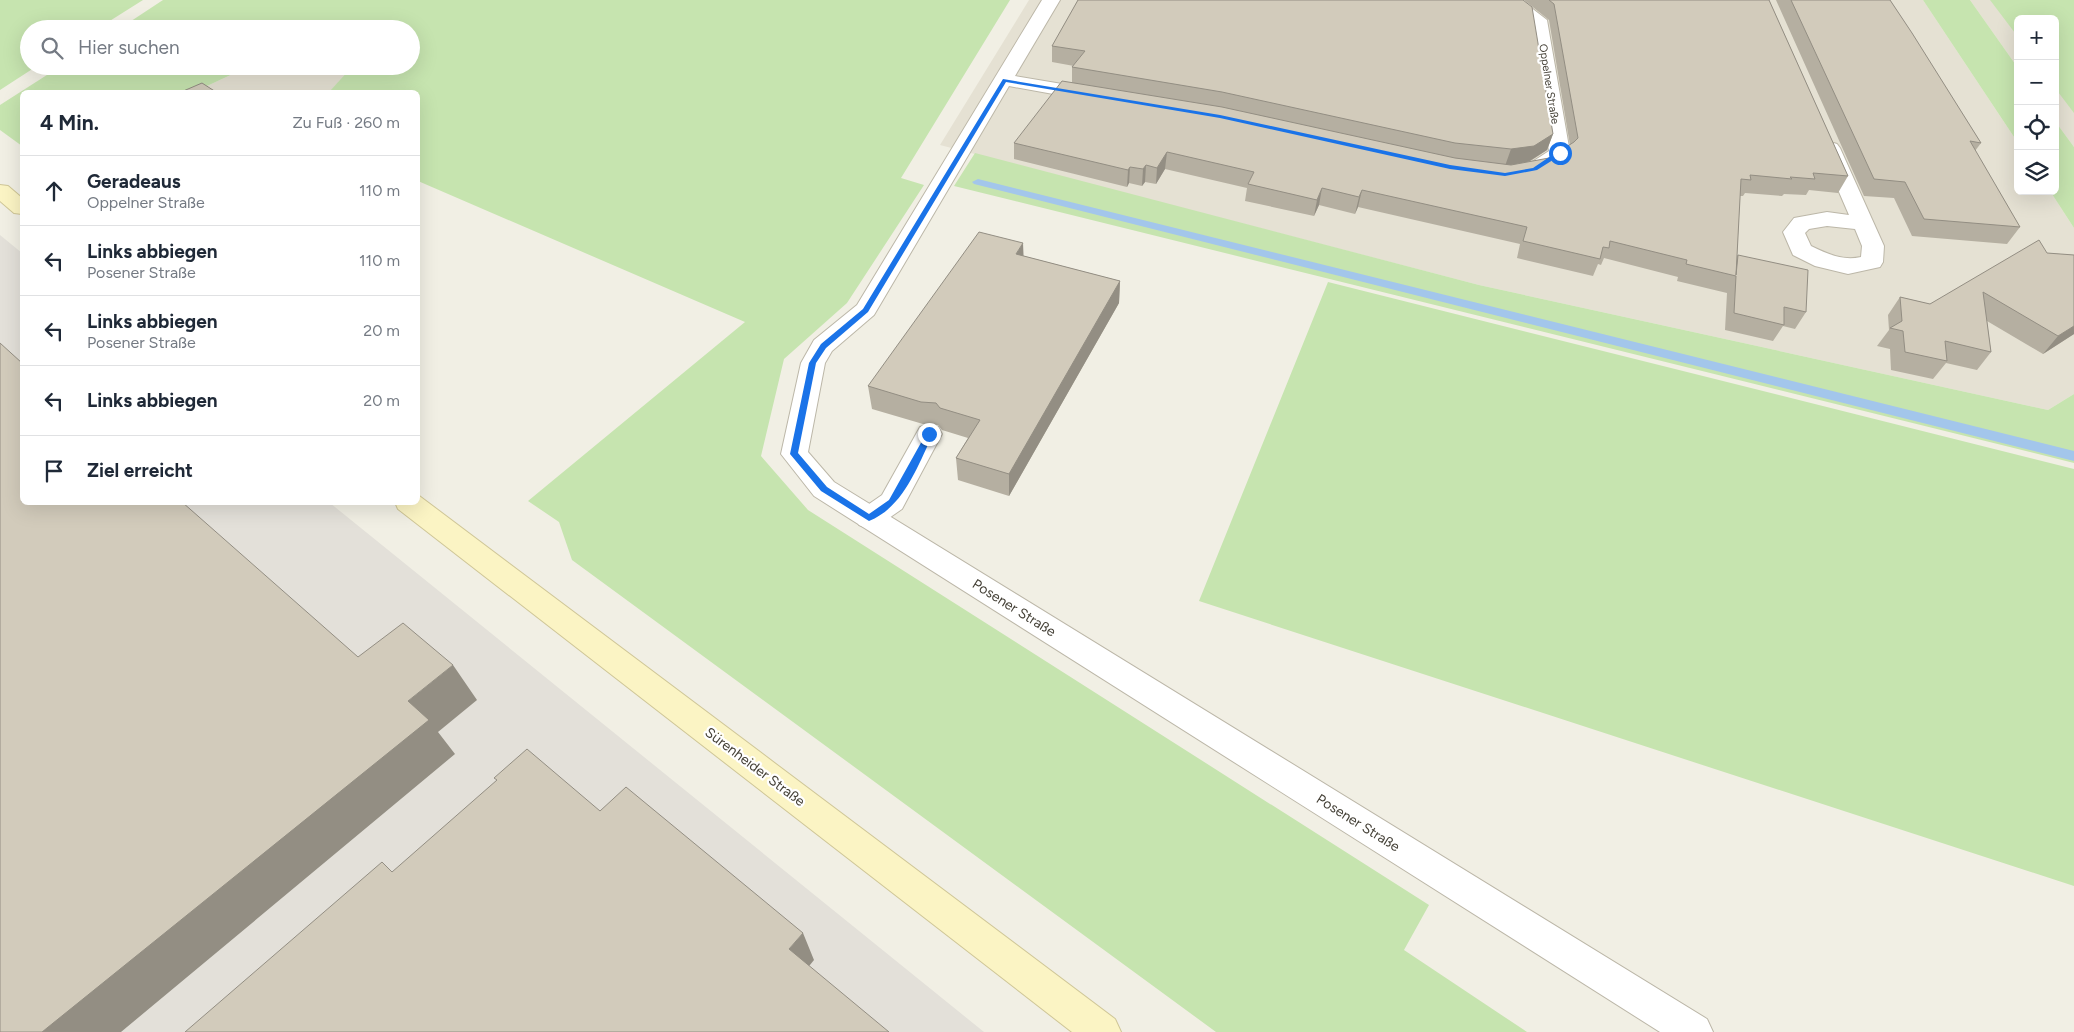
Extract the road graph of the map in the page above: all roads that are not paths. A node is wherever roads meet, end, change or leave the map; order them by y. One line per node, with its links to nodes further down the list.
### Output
1 (1051, 0): 3 (street, Posener Straße)
2 (1509, 0): 6 (street, Oppelner Straße)
3 (1005, 80): 4 (street); 12 (street, Posener Straße)
4 (1112, 98)
5 (1824, 135): 9 (street)
6 (1512, 173)
7 (0, 191): 8 (main road)
8 (20, 206)
9 (1864, 224)
10 (929, 434): 12 (street)
11 (412, 505): 13 (main road, Sürenheider Straße)
12 (869, 518): 14 (street, Posener Straße)
13 (1102, 1032)
14 (1694, 1032)

